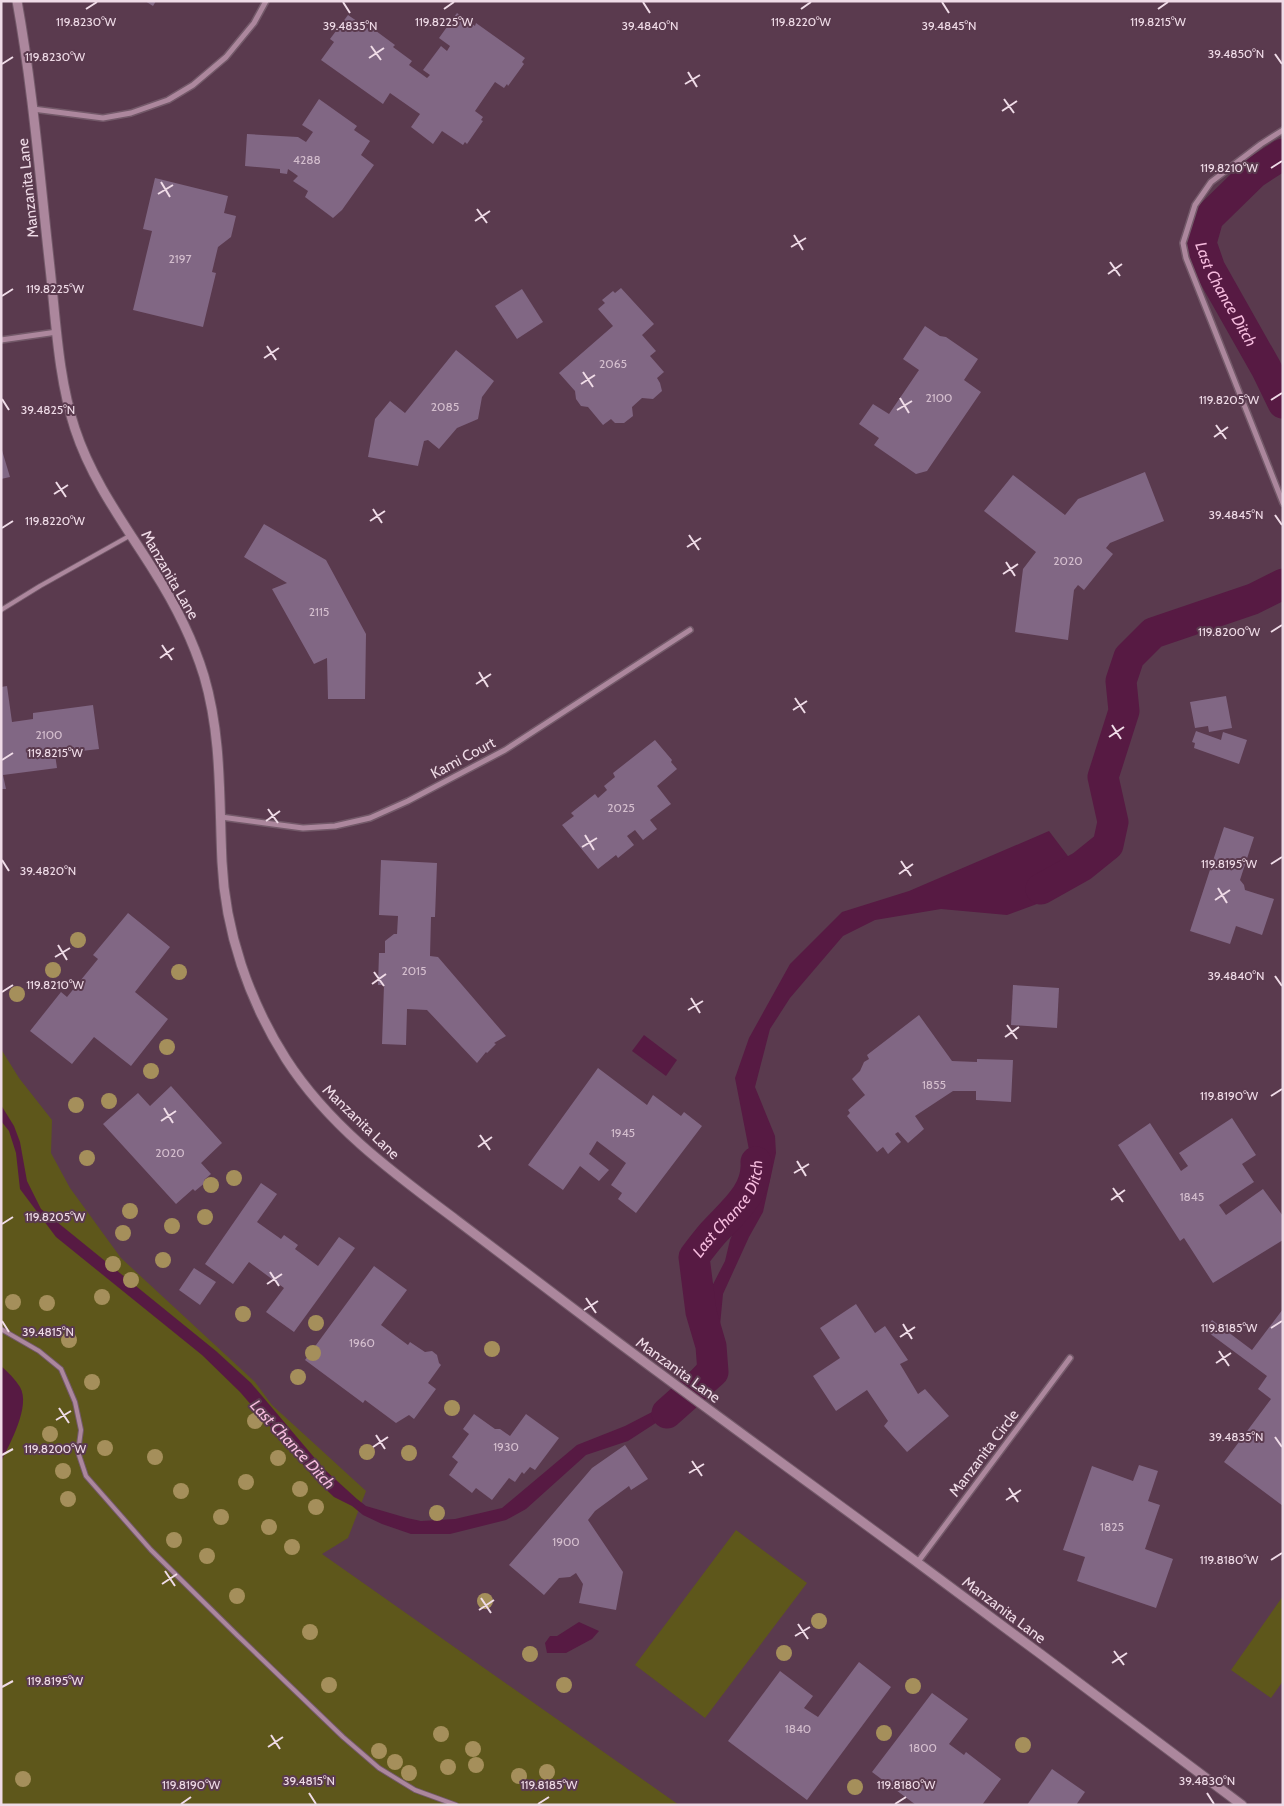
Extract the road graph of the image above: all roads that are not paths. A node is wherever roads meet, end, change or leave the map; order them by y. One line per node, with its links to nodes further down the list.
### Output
1 (16, 1): 3 (street, Manzanita Lane)
2 (266, 1): 3 (street)
3 (33, 109): 5 (street, Manzanita Lane)
4 (1283, 130): 7 (street)
5 (57, 332): 6 (street); 8 (street, Manzanita Lane)
6 (1, 340)
7 (1283, 503)
8 (131, 535): 9 (lane); 11 (street, Manzanita Lane)
9 (1, 610)
10 (690, 630): 11 (street, Kami Court)
11 (221, 817): 14 (street, Manzanita Lane)
12 (1, 1329): 15 (lane)
13 (1070, 1358): 14 (street, Manzanita Circle)
14 (917, 1562): 16 (street, Manzanita Lane)
15 (456, 1805)
16 (1242, 1805)

